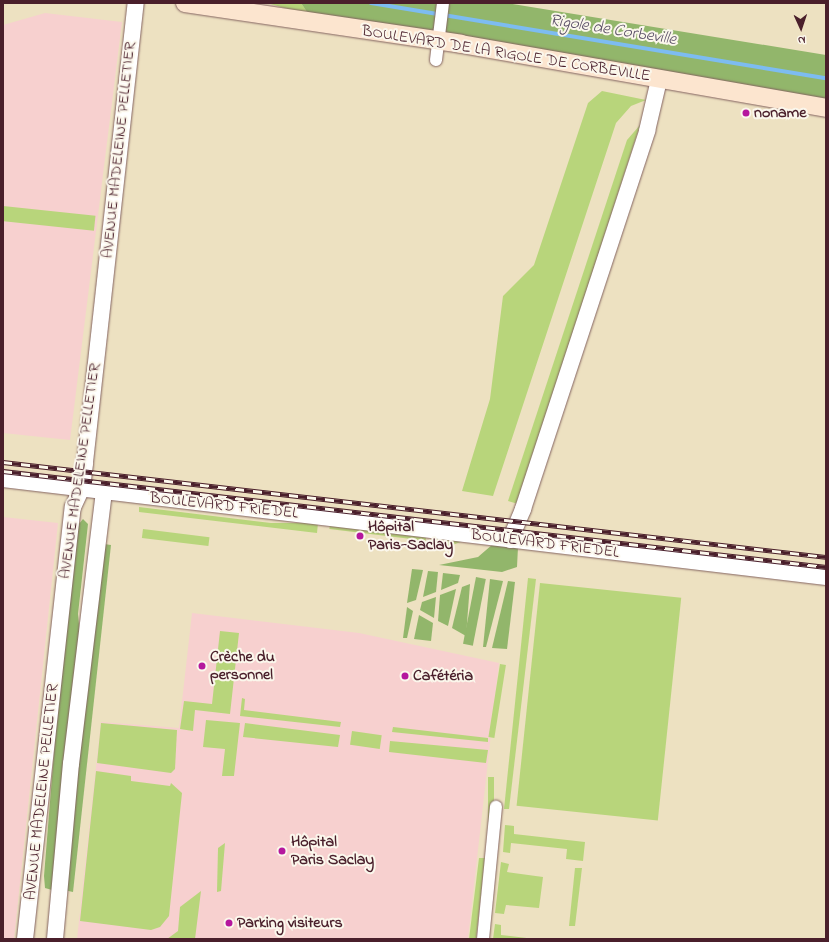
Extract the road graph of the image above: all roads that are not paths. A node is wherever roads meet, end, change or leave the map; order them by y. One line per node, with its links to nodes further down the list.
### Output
1 (136, 3): 9 (street, AVENUE MADELEINE PELLETIER)
2 (185, 3): 4 (main road, BOULEVARD DE LA RIGOLE DE CORBEVILLE)
3 (443, 3): 4 (street)
4 (438, 40): 5 (street); 6 (main road, BOULEVARD DE LA RIGOLE DE CORBEVILLE)
5 (436, 60)
6 (659, 80): 7 (main road, BOULEVARD DE LA RIGOLE DE CORBEVILLE); 11 (street)
7 (826, 108)
8 (3, 479): 9 (street, BOULEVARD FRIEDEL)
9 (82, 488): 10 (street, BOULEVARD FRIEDEL); 14 (street, AVENUE MADELEINE PELLETIER)
10 (104, 492): 11 (street, BOULEVARD FRIEDEL); 15 (street, AVENUE MADELEINE PELLETIER)
11 (510, 540): 12 (street, BOULEVARD FRIEDEL)
12 (826, 577)
13 (496, 807): 16 (street)
14 (25, 939)
15 (55, 939)
16 (483, 939)

